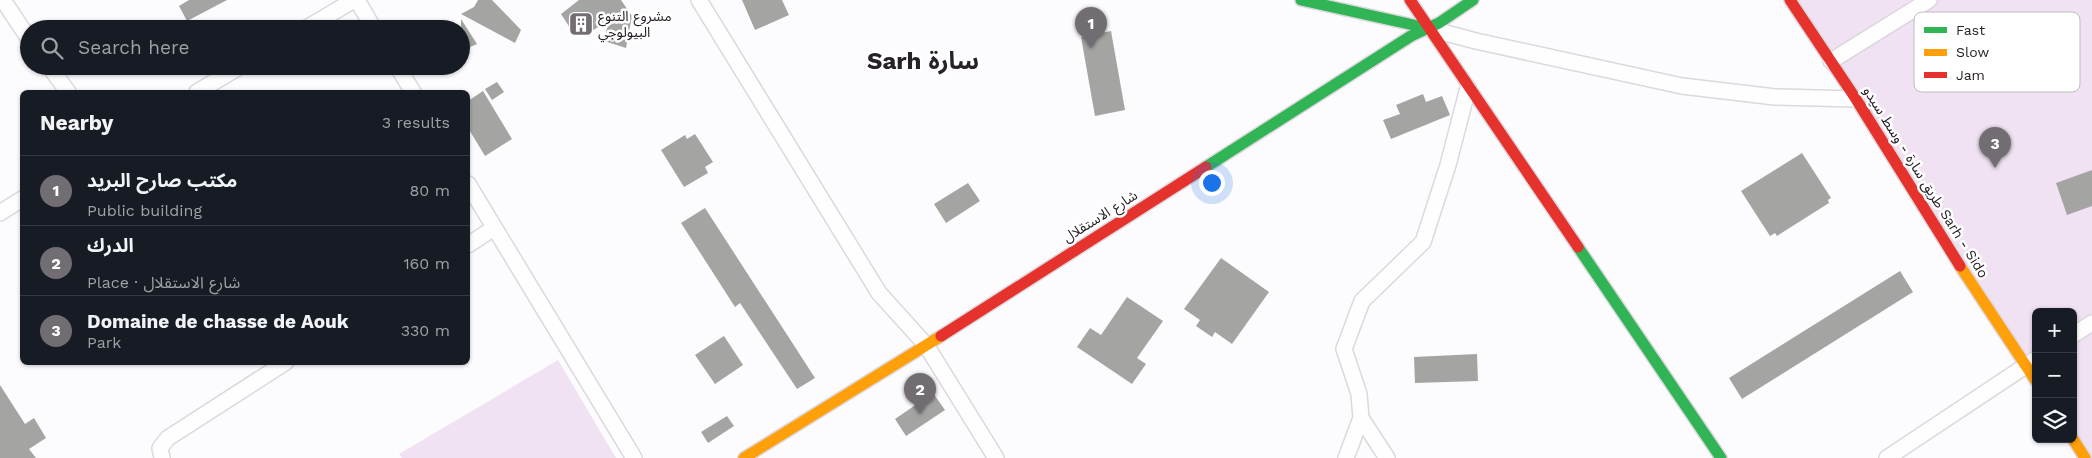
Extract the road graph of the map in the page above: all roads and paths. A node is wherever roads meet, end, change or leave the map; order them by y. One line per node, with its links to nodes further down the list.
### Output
1 (3, 0): 11 (street)
2 (355, 0): 9 (street); 10 (street)
3 (700, 0): 29 (street)
4 (1301, 0): 12 (street)
5 (1410, 0): 12 (street)
6 (1474, 0): 12 (street, شارع الاستقلال)
7 (1790, 0): 13 (street, طريق سارة - وسط سيدو Sarh - Sido)
8 (1929, 0): 13 (street)
9 (321, 20)
10 (368, 20)
11 (20, 25)
12 (1427, 28): 17 (street); 21 (street); 29 (street, شارع الاستقلال)
13 (1831, 61): 21 (street, طريق سارة - وسط سيدو Sarh - Sido)
14 (56, 75): 18 (street)
15 (226, 75): 19 (street)
16 (402, 75): 20 (street)
17 (1468, 88): 32 (street); 40 (street)
18 (67, 90)
19 (200, 90)
20 (411, 90)
21 (1856, 98): 30 (street, طريق سارة - وسط سيدو Sarh - Sido)
22 (470, 187): 25 (street)
23 (20, 200): 24 (street)
24 (0, 213)
25 (494, 228): 26 (street); 35 (street)
26 (470, 244)
27 (2092, 323): 28 (street)
28 (2077, 332)
29 (926, 345): 36 (street, شارع الاستقلال); 37 (street)
30 (2031, 362): 41 (street)
31 (281, 365): 34 (street)
32 (1361, 418): 38 (street); 39 (street)
33 (2076, 443): 42 (street)
34 (162, 458)
35 (634, 458)
36 (744, 458)
37 (996, 458)
38 (1346, 458)
39 (1387, 458)
40 (1721, 458)
41 (1887, 458)
42 (2085, 458)

